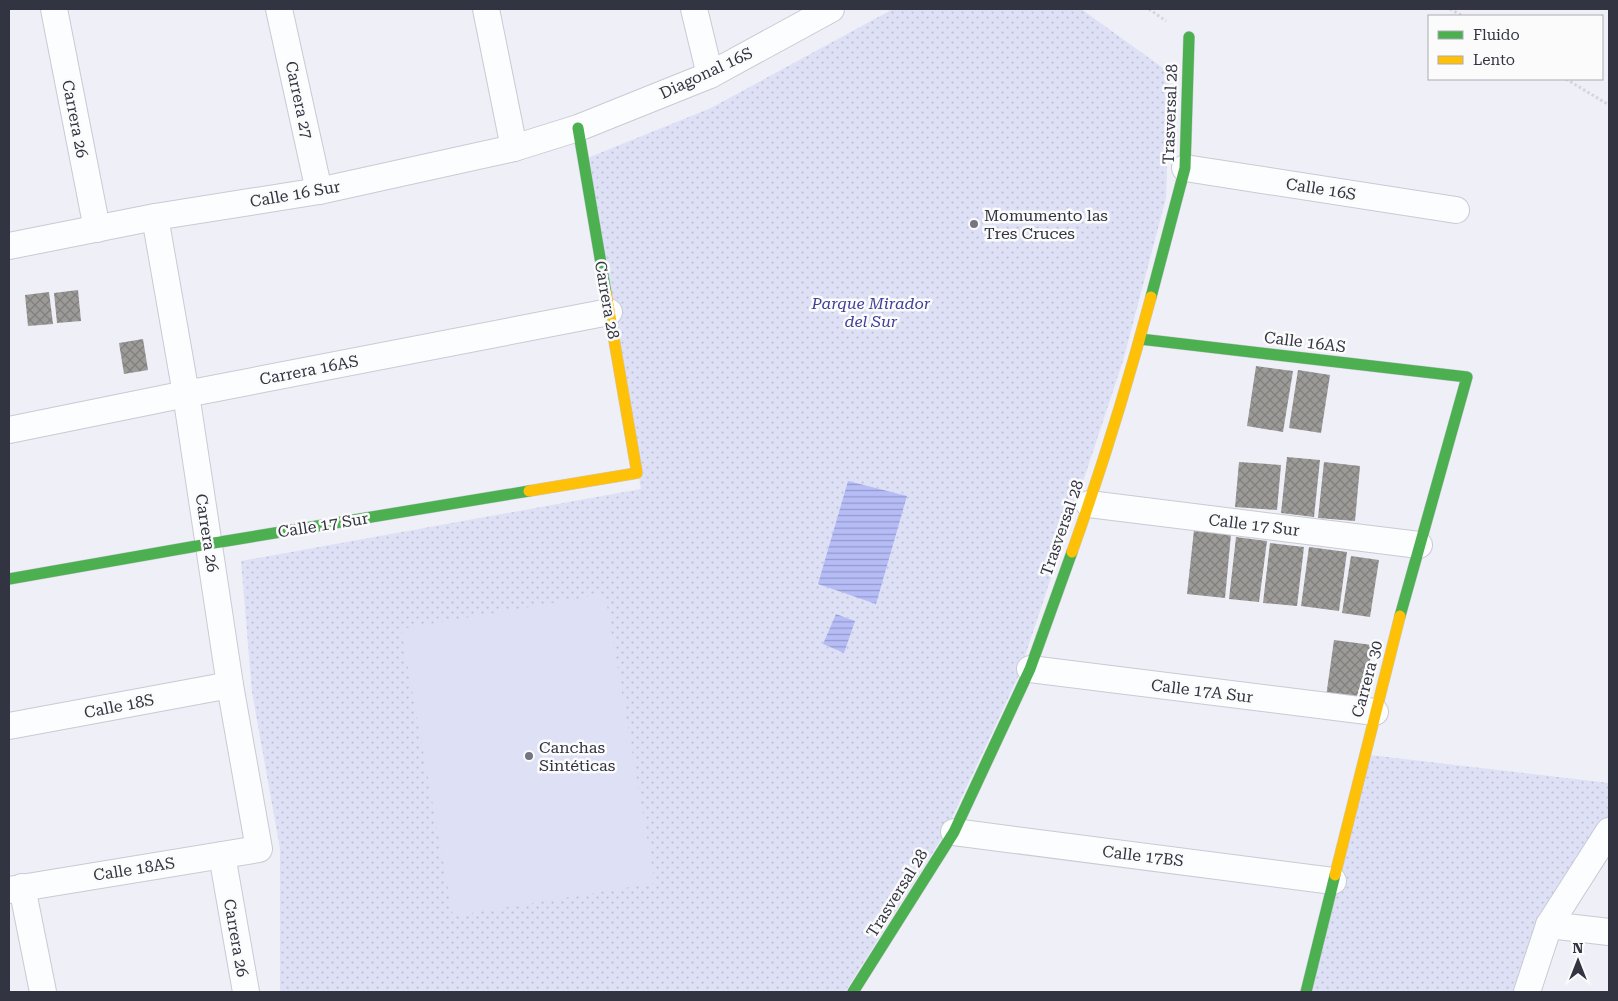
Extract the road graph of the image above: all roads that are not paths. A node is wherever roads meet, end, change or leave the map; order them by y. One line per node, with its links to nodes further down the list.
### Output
1 (54, 9): 14 (street, Carrera 26)
2 (279, 9): 11 (street, Carrera 27)
3 (486, 9): 9 (street)
4 (694, 9): 7 (street)
5 (831, 9): 7 (street, Diagonal 16S)
6 (1189, 37): 10 (street, Trasversal 28)
7 (710, 75): 8 (street, Diagonal 16S)
8 (578, 128): 9 (street, Calle 16 Sur); 16 (street, Carrera 28)
9 (514, 148): 11 (street, Calle 16 Sur)
10 (1185, 168): 12 (street, Calle 16S); 17 (street, Trasversal 28)
11 (319, 191): 13 (street, Calle 16 Sur)
12 (1456, 210)
13 (155, 217): 14 (street, Calle 16 Sur); 19 (street, Carrera 26)
14 (97, 229): 15 (street, Calle 16 Sur)
15 (9, 246)
16 (609, 312): 19 (street, Carrera 16AS); 21 (street, Carrera 28)
17 (1140, 340): 18 (street, Calle 16AS); 22 (street, Trasversal 28)
18 (1467, 377): 24 (street, Carrera 30)
19 (186, 394): 20 (street, Carrera 16AS); 23 (street, Carrera 26)
20 (9, 430)
21 (637, 473): 23 (street, Calle 17 Sur)
22 (1089, 504): 24 (street, Calle 17 Sur); 26 (street, Trasversal 28)
23 (208, 544): 25 (street, Calle 17 Sur); 27 (street, Carrera 26)
24 (1418, 545): 28 (street, Carrera 30)
25 (9, 580)
26 (1030, 669): 28 (street, Calle 17A Sur); 31 (street, Trasversal 28)
27 (230, 685): 29 (street, Calle 18S); 32 (street, Carrera 26)
28 (1375, 712): 34 (street, Carrera 30)
29 (9, 726)
30 (1609, 831): 36 (street)
31 (954, 832): 34 (street, Calle 17BS); 40 (street, Trasversal 28)
32 (260, 848): 33 (street, Calle 18AS)
33 (222, 855): 35 (street, Calle 18AS); 39 (street, Carrera 26)
34 (1333, 881): 41 (street, Carrera 30)
35 (15, 889): 38 (street)
36 (1550, 925): 37 (street); 42 (street)
37 (1609, 932)
38 (43, 992)
39 (246, 992)
40 (853, 992)
41 (1306, 992)
42 (1527, 992)

